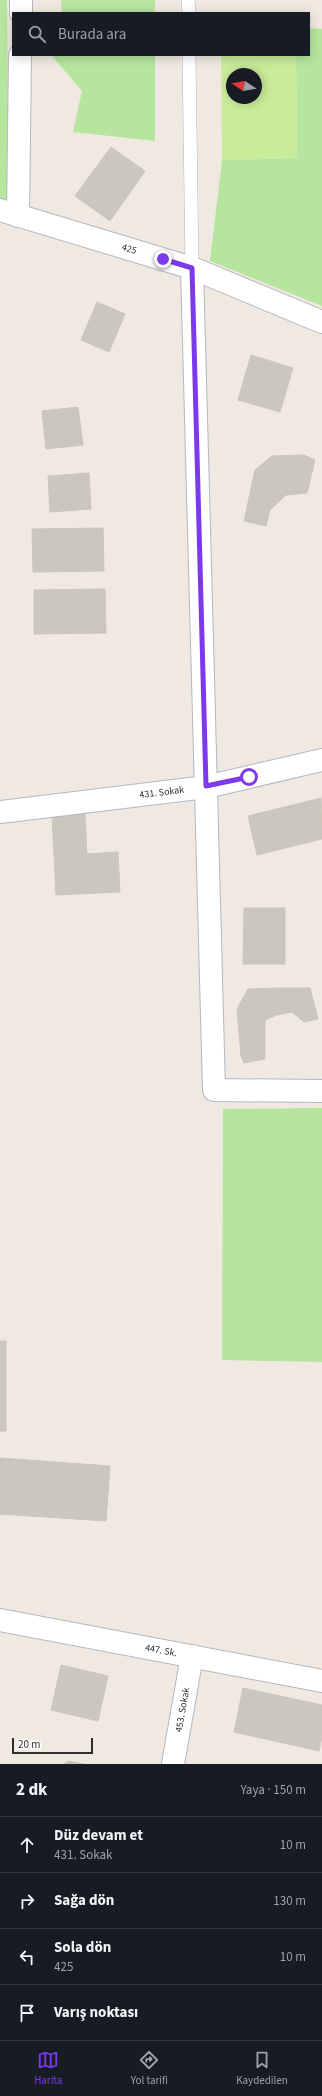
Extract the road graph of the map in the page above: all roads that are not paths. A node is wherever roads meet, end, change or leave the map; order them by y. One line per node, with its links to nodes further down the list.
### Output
1 (21, 0): 3 (street)
2 (188, 0): 4 (lane)
3 (21, 12)
4 (188, 12)
5 (20, 56): 7 (street)
6 (189, 56): 8 (lane)
7 (9, 213): 8 (street, 425)
8 (192, 268): 9 (street, 425); 11 (street)
9 (322, 322)
10 (322, 760): 11 (street, 431. Sokak)
11 (206, 786): 12 (street, 431. Sokak); 13 (street)
12 (0, 812)
13 (322, 1091)
14 (0, 1620): 15 (street, 447. Sk.)
15 (192, 1656): 16 (street, 447. Sk.); 17 (street, 453. Sokak)
16 (322, 1681)
17 (173, 1764)

